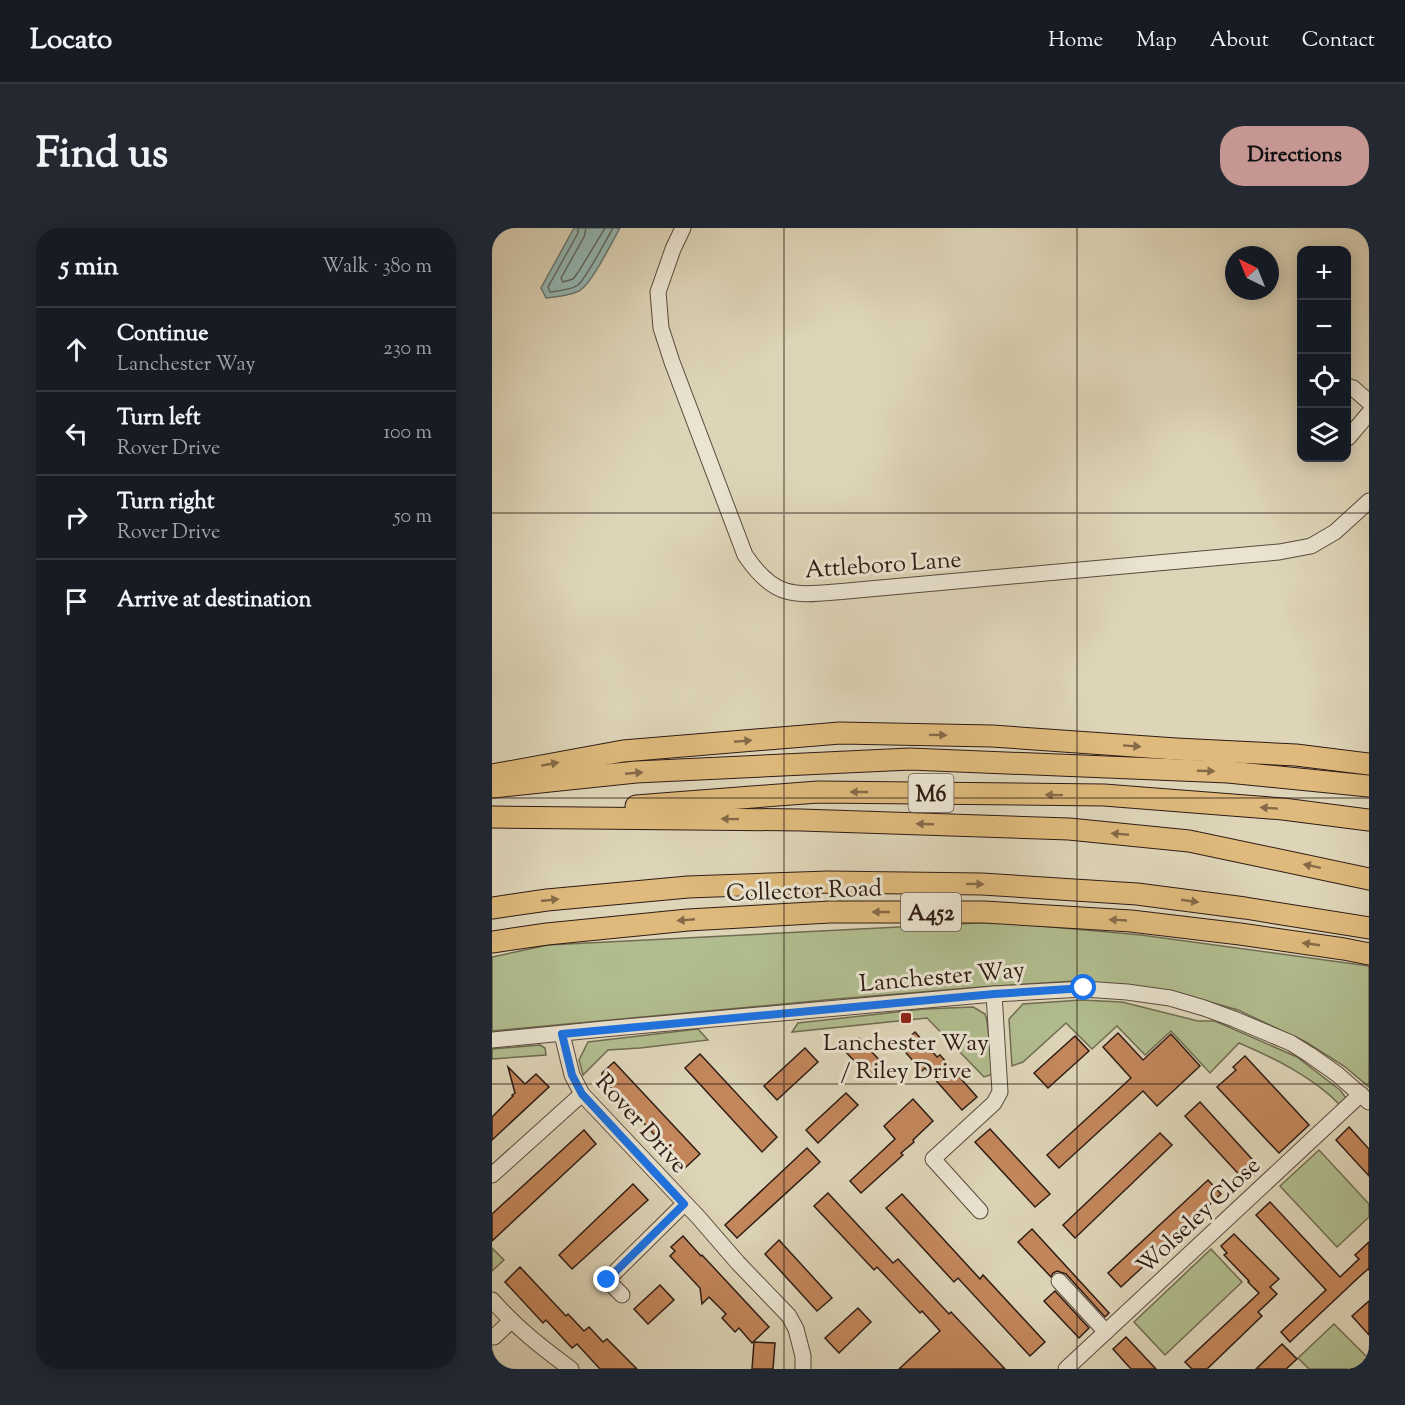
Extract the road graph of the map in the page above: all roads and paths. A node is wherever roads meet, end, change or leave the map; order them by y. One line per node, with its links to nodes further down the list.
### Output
1 (683, 228): 6 (street, Attleboro Lane)
2 (1351, 387): 3 (street)
3 (1369, 402)
4 (1369, 413): 5 (street)
5 (1351, 434)
6 (1369, 501)
7 (1369, 764): 8 (highway, one-way to 7)
8 (492, 775)
9 (1369, 786): 10 (highway, M6, one-way to 9)
10 (492, 788)
11 (493, 817): 12 (highway, M6, one-way to 11); 13 (highway, one-way to 11)
12 (1369, 820)
13 (1369, 879)
14 (492, 908): 15 (highway, Collector Road / A452, one-way to 15)
15 (1369, 928)
16 (492, 942): 17 (highway, Collector Road / A452, one-way to 16)
17 (1369, 954)
18 (994, 994): 19 (street, Lanchester Way); 22 (street, Lanchester Way); 25 (street)
19 (562, 1034): 20 (street, Lanchester Way); 21 (street, Rover Drive)
20 (492, 1041)
21 (582, 1094): 23 (street); 24 (street, Rover Drive)
22 (1365, 1098): 30 (street, Wolseley Close)
23 (492, 1175)
24 (684, 1204): 27 (street, Rover Drive); 33 (street, Rover Drive)
25 (980, 1211)
26 (1059, 1281): 30 (street)
27 (622, 1295)
28 (492, 1300): 29 (street)
29 (511, 1321): 31 (street); 32 (street)
30 (1106, 1332): 34 (street, Wolseley Close)
31 (494, 1337)
32 (571, 1369)
33 (803, 1369)
34 (1066, 1369)

